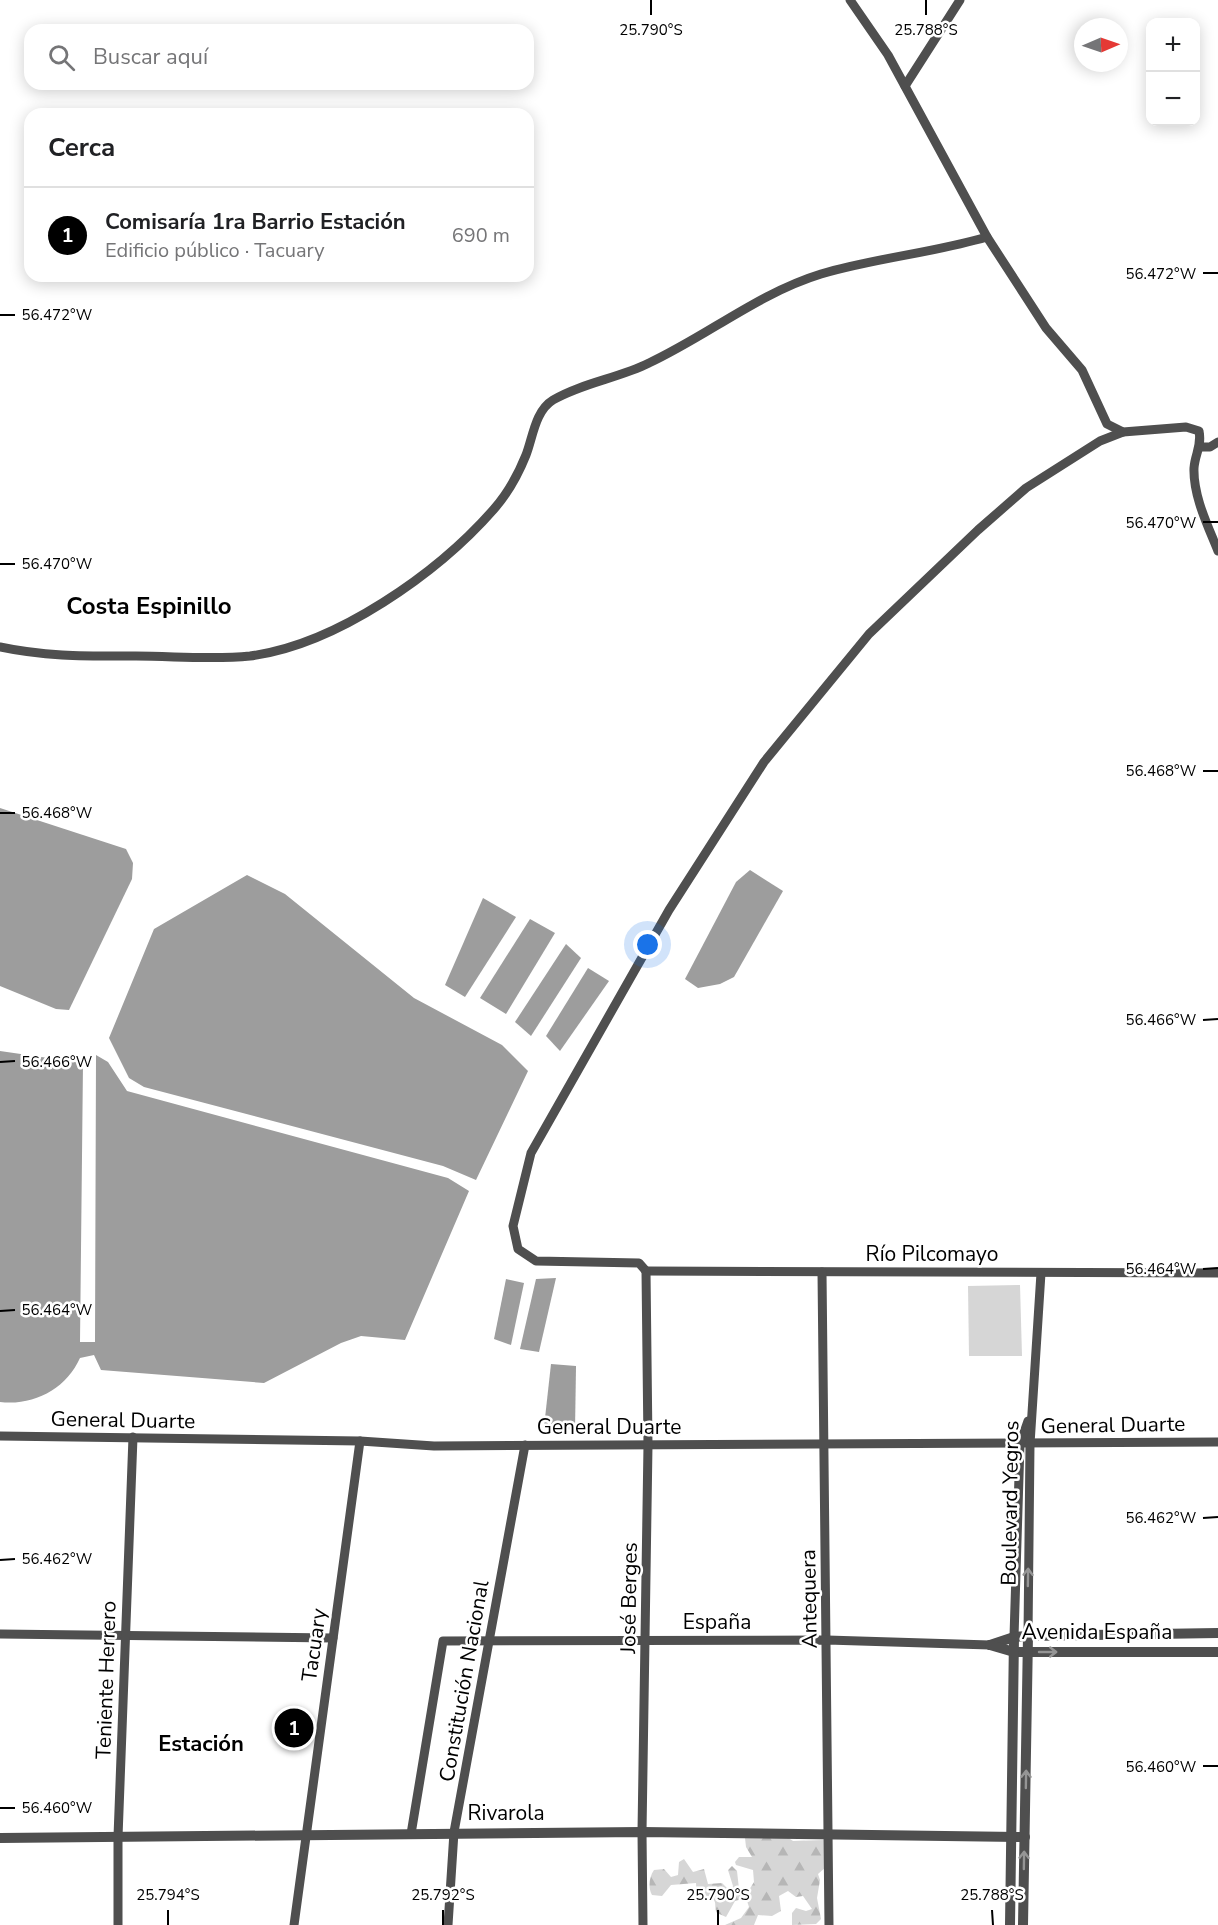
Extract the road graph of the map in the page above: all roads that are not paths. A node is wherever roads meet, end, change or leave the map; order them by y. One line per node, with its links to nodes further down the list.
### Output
1 (850, 0): 3 (street)
2 (960, 0): 3 (street)
3 (905, 86): 4 (street)
4 (987, 237): 5 (street); 9 (street)
5 (1123, 432): 7 (street, Río Pilcomayo); 10 (street, Río Pilcomayo)
6 (1218, 442): 7 (street)
7 (1200, 447): 8 (street)
8 (1218, 551)
9 (0, 647)
10 (646, 1271): 11 (street, Río Pilcomayo); 23 (street, José Berges)
11 (822, 1272): 12 (street, Río Pilcomayo); 19 (street, Antequera)
12 (1041, 1273): 13 (street, Río Pilcomayo); 14 (street)
13 (1218, 1274)
14 (1032, 1410): 20 (street, Boulevard Yegros); 21 (street, Boulevard Yegros)
15 (0, 1436): 16 (street, General Duarte)
16 (133, 1437): 17 (street, General Duarte); 26 (street, Teniente Herrero)
17 (360, 1441): 22 (street, General Duarte); 29 (street, Tacuary)
18 (1218, 1442): 21 (street, General Duarte)
19 (825, 1444): 20 (street, General Duarte); 23 (street, General Duarte); 32 (street, Antequera)
20 (1020, 1444): 21 (street, General Duarte); 28 (street, Boulevard Yegros)
21 (1030, 1444): 27 (street, Boulevard Yegros, one-way to 21)
22 (525, 1445): 23 (street, General Duarte); 30 (street, Constitución Nacional)
23 (648, 1445): 31 (street, José Berges)
24 (0, 1634): 26 (street)
25 (1218, 1634): 27 (street, Avenida España)
26 (125, 1635): 29 (street); 40 (street, Teniente Herrero)
27 (1028, 1636): 28 (street, Avenida España); 35 (street, Boulevard Yegros)
28 (1014, 1637): 33 (street, Avenida España); 34 (street, Boulevard Yegros)
29 (333, 1638): 41 (street, Tacuary)
30 (490, 1640): 31 (street, España); 38 (street, Constitución Nacional); 39 (street, España)
31 (647, 1640): 32 (street, España); 37 (street, José Berges)
32 (827, 1640): 33 (street, España); 42 (street, Antequera)
33 (990, 1645): 34 (street, Avenida España)
34 (1014, 1652): 35 (street, Avenida España); 43 (street, Boulevard Yegros)
35 (1028, 1652): 36 (street, Avenida España, one-way to 36); 44 (street, Boulevard Yegros, one-way to 35)
36 (1218, 1652)
37 (642, 1832): 38 (street, Rivarola); 42 (street, Rivarola); 49 (street, José Berges)
38 (454, 1833): 39 (street, Rivarola); 48 (street, Constitución Nacional)
39 (411, 1834): 41 (street, Rivarola)
40 (118, 1837): 41 (street, Rivarola); 45 (street, Rivarola); 46 (street, Teniente Herrero)
41 (306, 1837): 47 (street, Tacuary)
42 (829, 1837): 43 (street, Rivarola); 50 (street, Antequera)
43 (1011, 1837): 44 (street, Rivarola); 51 (street, Boulevard Yegros)
44 (1025, 1837): 52 (street, Boulevard Yegros, one-way to 44)
45 (0, 1838)
46 (118, 1925)
47 (294, 1925)
48 (448, 1925)
49 (643, 1925)
50 (829, 1925)
51 (1010, 1925)
52 (1023, 1925)

